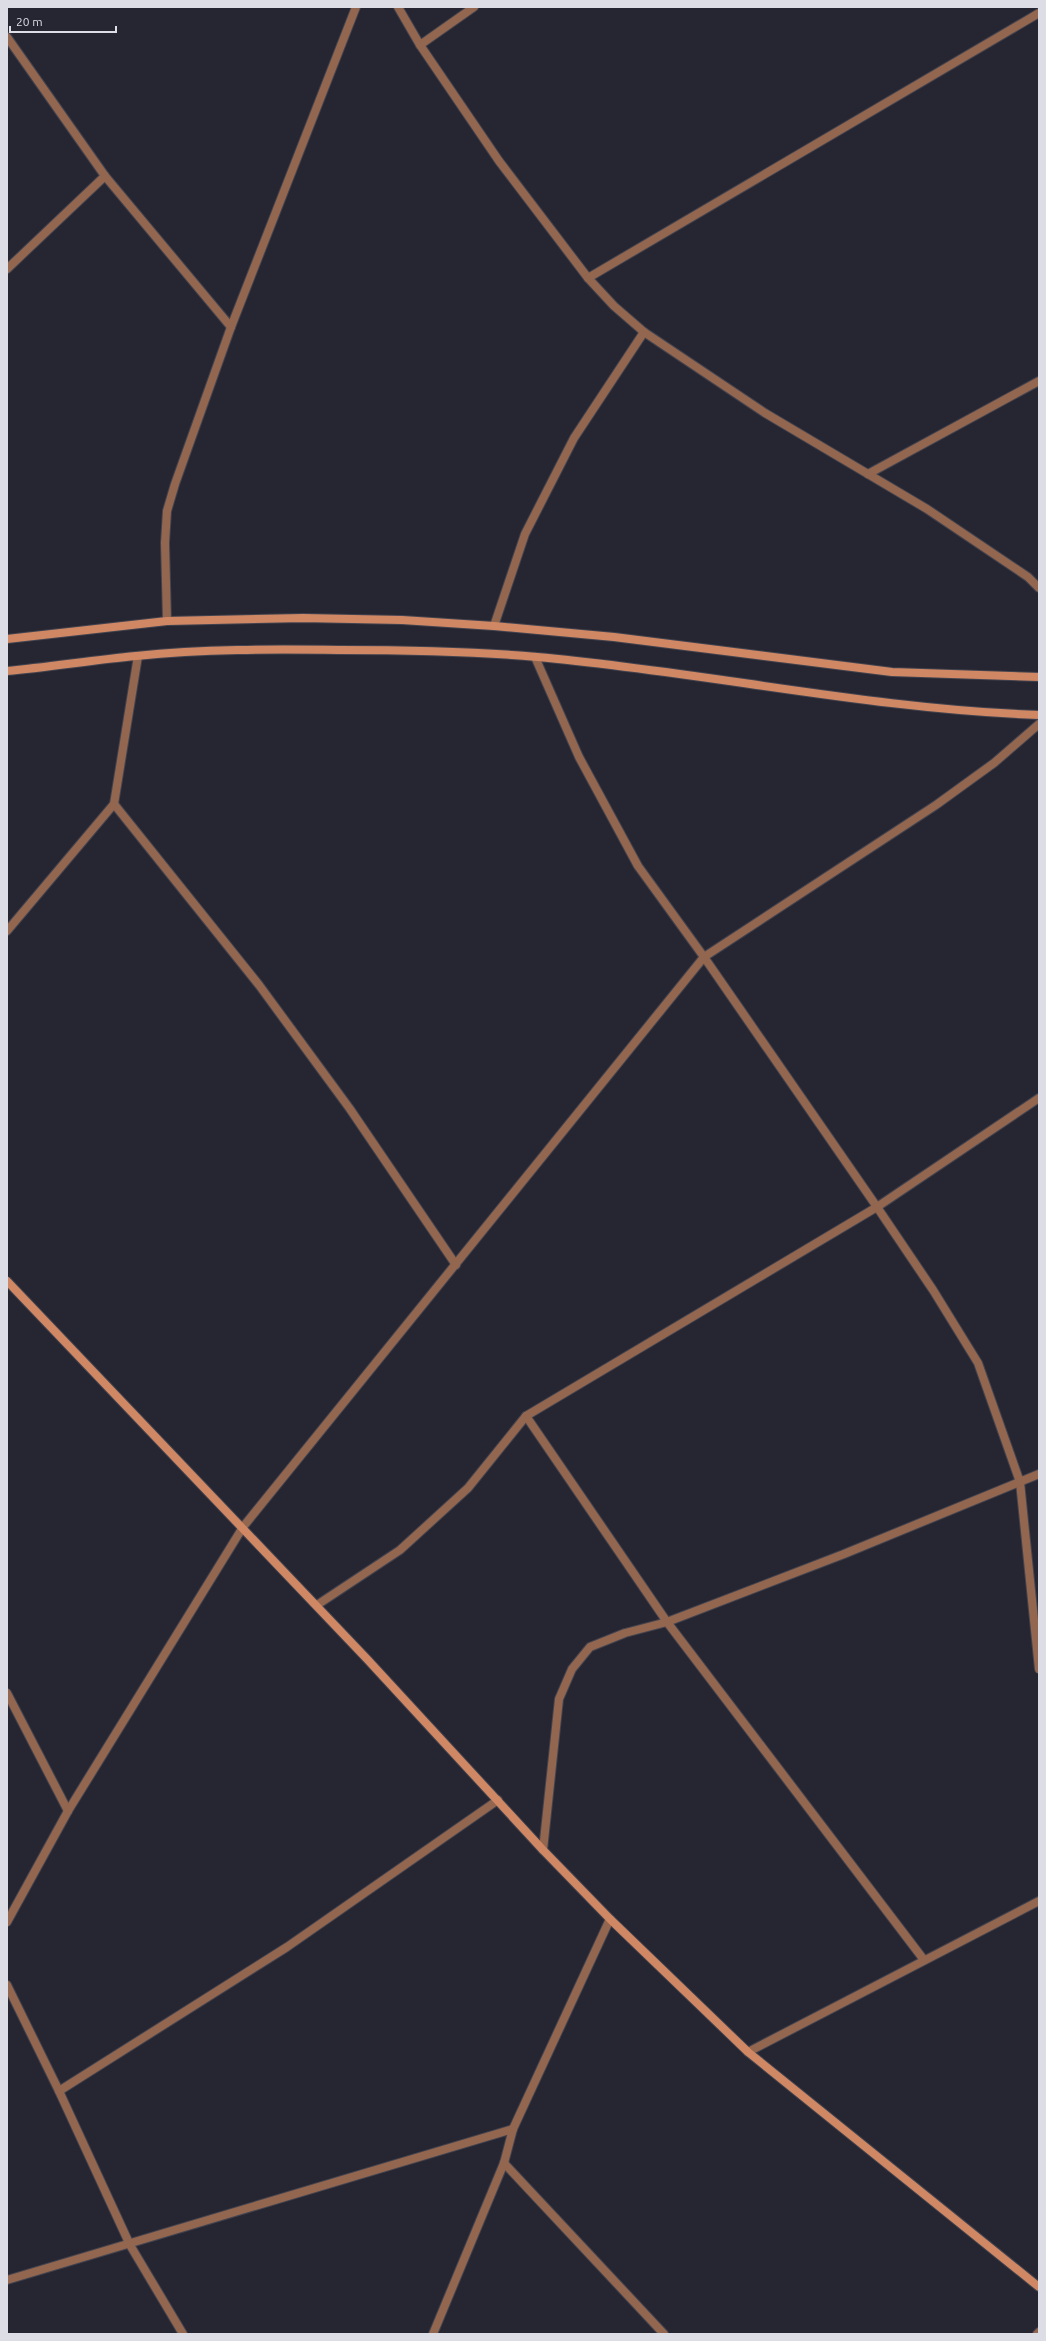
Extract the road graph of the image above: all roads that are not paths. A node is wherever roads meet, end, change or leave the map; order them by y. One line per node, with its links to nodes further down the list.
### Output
1 (356, 7): 10 (street)
2 (398, 7): 6 (street)
3 (474, 7): 6 (street)
4 (1039, 13): 9 (street)
5 (7, 37): 7 (street)
6 (420, 45): 9 (street)
7 (105, 176): 8 (street); 10 (street)
8 (7, 269)
9 (588, 278): 11 (street)
10 (231, 327): 15 (street)
11 (644, 332): 13 (street); 16 (street)
12 (1039, 381): 13 (street)
13 (868, 474): 14 (street)
14 (1039, 588)
15 (167, 621): 16 (main road); 17 (main road)
16 (494, 626): 21 (main road)
17 (7, 639)
18 (138, 656): 19 (main road); 20 (main road); 24 (street)
19 (536, 657): 22 (main road); 26 (street)
20 (7, 671)
21 (1039, 677)
22 (1039, 715)
23 (1039, 724): 26 (street)
24 (114, 804): 25 (street); 29 (street)
25 (7, 931)
26 (704, 957): 28 (street); 29 (street)
27 (1039, 1098): 28 (street)
28 (877, 1207): 31 (street); 33 (street)
29 (456, 1265): 34 (street)
30 (7, 1281): 34 (main road)
31 (526, 1416): 35 (street); 36 (street)
32 (1039, 1474): 33 (street)
33 (1020, 1482): 36 (street); 37 (street)
34 (243, 1527): 35 (main road); 40 (street)
35 (317, 1605): 39 (main road)
36 (666, 1622): 41 (street); 45 (street)
37 (1039, 1669)
38 (7, 1693): 40 (street)
39 (498, 1800): 41 (main road); 48 (street)
40 (68, 1811): 44 (street)
41 (542, 1850): 43 (main road)
42 (1039, 1901): 45 (street)
43 (610, 1919): 47 (main road); 49 (street)
44 (7, 1922)
45 (924, 1960): 47 (street)
46 (7, 1985): 48 (street)
47 (748, 2052): 53 (main road)
48 (60, 2091): 51 (street)
49 (513, 2129): 50 (street); 51 (street)
50 (504, 2163): 55 (street); 56 (street)
51 (130, 2245): 52 (street); 54 (street)
52 (7, 2280)
53 (1039, 2287)
54 (183, 2334)
55 (433, 2334)
56 (664, 2334)

